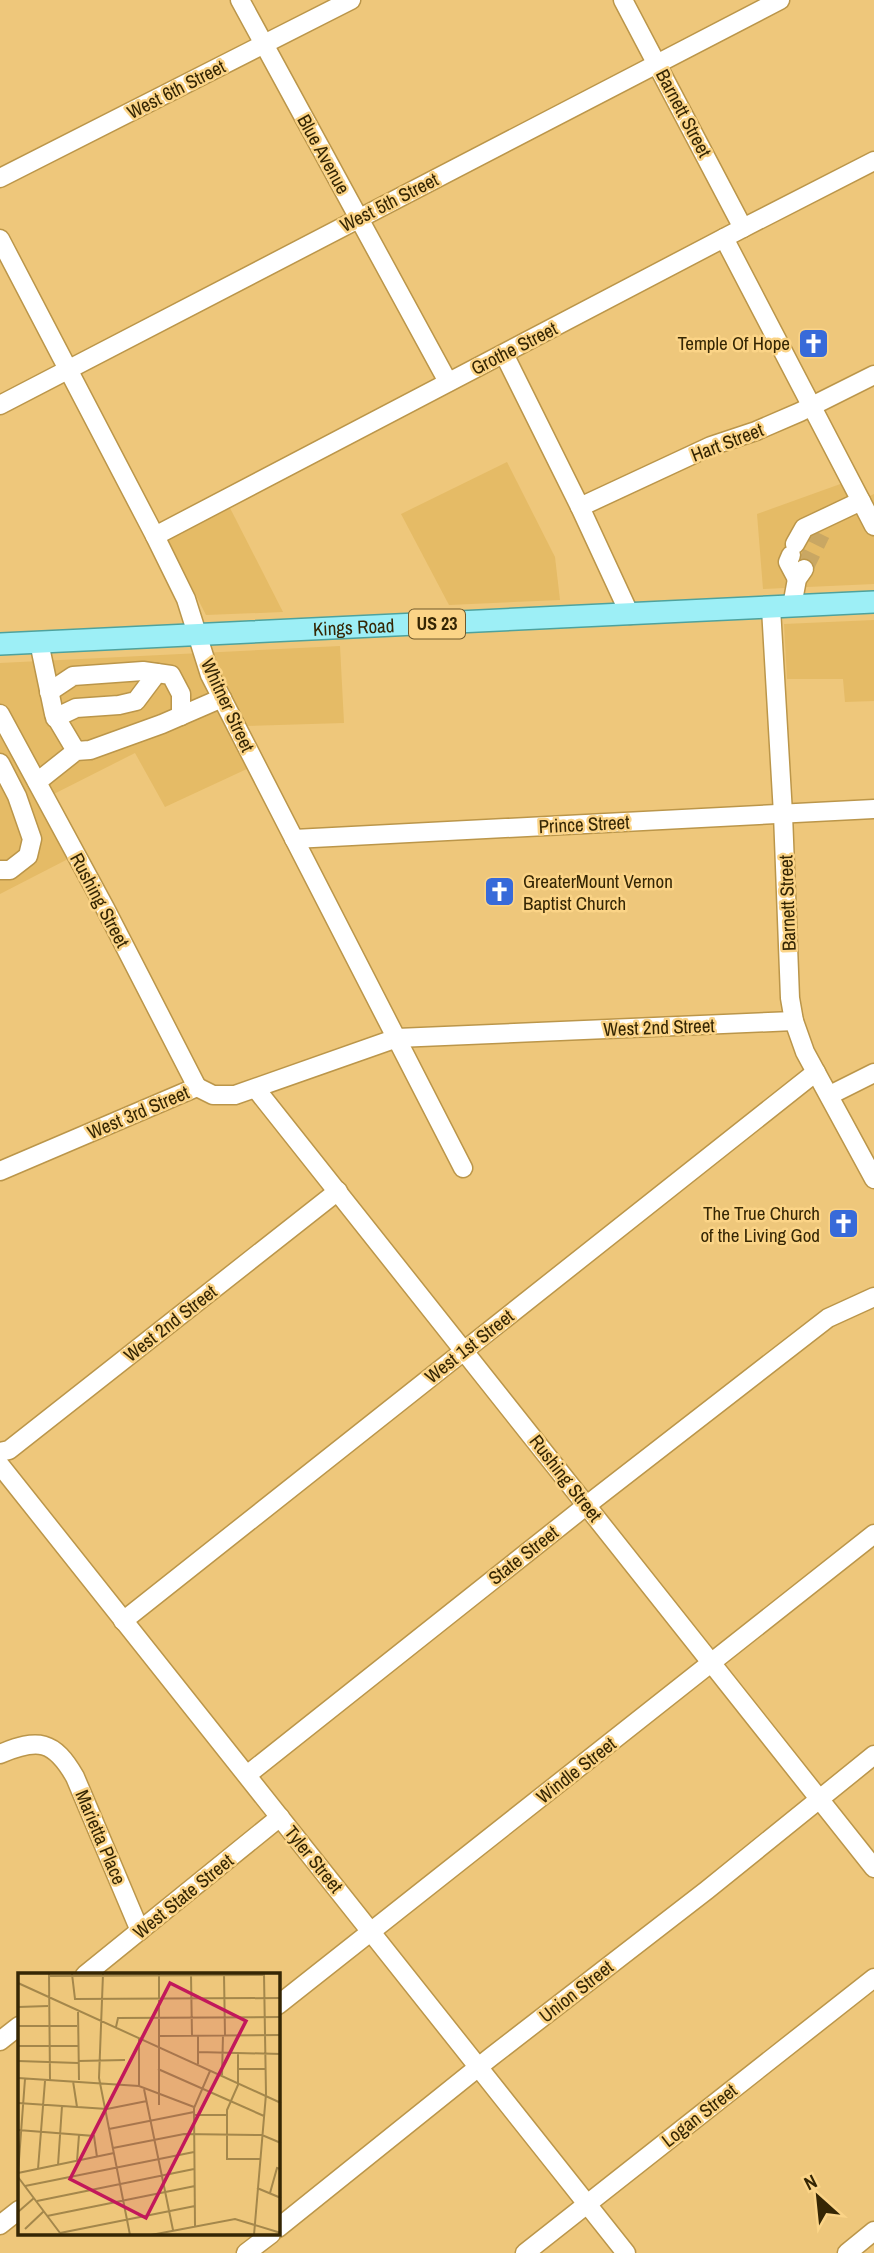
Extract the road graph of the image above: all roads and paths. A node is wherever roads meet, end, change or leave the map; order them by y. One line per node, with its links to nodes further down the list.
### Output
1 (240, 0): 5 (street, Blue Avenue)
2 (351, 0): 5 (street, West 6th Street)
3 (623, 0): 6 (street, Barnett Street)
4 (780, 0): 6 (street, West 5th Street)
5 (264, 45): 8 (street, West 6th Street); 9 (street, Blue Avenue)
6 (658, 63): 9 (street, West 5th Street); 10 (street, Barnett Street)
7 (874, 161): 10 (street, Grothe Street)
8 (0, 178)
9 (359, 217): 14 (street, West 5th Street); 16 (street, Blue Avenue)
10 (743, 228): 11 (street, Grothe Street)
11 (723, 238): 13 (street, Grothe Street); 18 (street)
12 (0, 239): 14 (street, Whitner Street)
13 (504, 354): 16 (street, Grothe Street); 20 (street)
14 (69, 369): 17 (street, West 5th Street); 22 (street, Whitner Street)
15 (874, 375): 18 (street, Hart Street)
16 (448, 382): 22 (street, Grothe Street)
17 (0, 405)
18 (813, 406): 19 (street); 20 (street, Hart Street)
19 (861, 501): 21 (street); 24 (street, Barnett Street)
20 (580, 507): 25 (street)
21 (874, 526)
22 (155, 536): 26 (street, Whitner Street)
23 (874, 602): 24 (main road, Kings Road / US 23)
24 (782, 607): 25 (main road, Kings Road / US 23); 39 (street, Barnett Street)
25 (630, 615): 26 (main road, Kings Road / US 23)
26 (198, 636): 27 (main road, Kings Road / US 23); 31 (street, Whitner Street)
27 (39, 642): 28 (main road, Kings Road / US 23); 30 (street)
28 (0, 644)
29 (158, 673): 30 (street); 33 (street); 34 (street)
30 (49, 692): 34 (street)
31 (222, 698): 33 (street); 40 (street, Whitner Street)
32 (0, 714): 37 (street, Rushing Street)
33 (181, 716): 35 (street)
34 (55, 718): 35 (street)
35 (76, 751): 37 (street)
36 (0, 763): 41 (street)
37 (37, 782): 46 (street, Rushing Street)
38 (874, 809): 39 (street, Prince Street)
39 (783, 814): 40 (street, Prince Street); 42 (street, Barnett Street)
40 (294, 839): 43 (street, Whitner Street)
41 (0, 870)
42 (794, 1021): 43 (street, West 2nd Street); 44 (street, Barnett Street)
43 (397, 1038): 47 (street, West 3rd Street); 49 (street, Whitner Street)
44 (816, 1072): 48 (street, Barnett Street); 54 (street, West 1st Street)
45 (874, 1073): 48 (street)
46 (197, 1087): 47 (street, West 3rd Street); 50 (street, West 3rd Street)
47 (256, 1089): 52 (street, Rushing Street)
48 (830, 1095): 51 (street, Barnett Street)
49 (463, 1168)
50 (0, 1171)
51 (874, 1179)
52 (338, 1191): 54 (street, Rushing Street); 55 (street, West 2nd Street)
53 (874, 1297): 57 (street, State Street)
54 (464, 1349): 57 (street, Rushing Street); 59 (street, West 1st Street)
55 (0, 1452)
56 (0, 1465): 59 (street, Tyler Street)
57 (587, 1504): 60 (street, Rushing Street); 63 (street, State Street)
58 (874, 1534): 60 (street, Windle Street)
59 (123, 1621): 63 (street, Tyler Street)
60 (710, 1664): 64 (street, Rushing Street); 68 (street, Windle Street)
61 (0, 1754): 67 (street, Marietta Place)
62 (874, 1755): 64 (street, Union Street)
63 (247, 1775): 65 (street, Tyler Street)
64 (820, 1798): 66 (street, Rushing Street); 74 (street, Union Street)
65 (280, 1817): 67 (street, West State Street); 68 (street, Tyler Street)
66 (874, 1868)
67 (140, 1931): 69 (street, West State Street)
68 (372, 1931): 71 (street, Windle Street); 74 (street, Tyler Street)
69 (88, 1973)
70 (874, 1978): 75 (street, Logan Street)
71 (280, 2004)
72 (18, 2027): 73 (street)
73 (0, 2042)
74 (479, 2067): 75 (street, Tyler Street); 78 (street, Union Street)
75 (587, 2204): 82 (street, Logan Street); 83 (street, Tyler Street)
76 (18, 2211): 77 (street)
77 (0, 2225)
78 (280, 2226)
79 (874, 2231): 84 (street)
80 (268, 2236): 81 (street)
81 (247, 2253)
82 (525, 2253)
83 (626, 2253)
84 (846, 2253)

